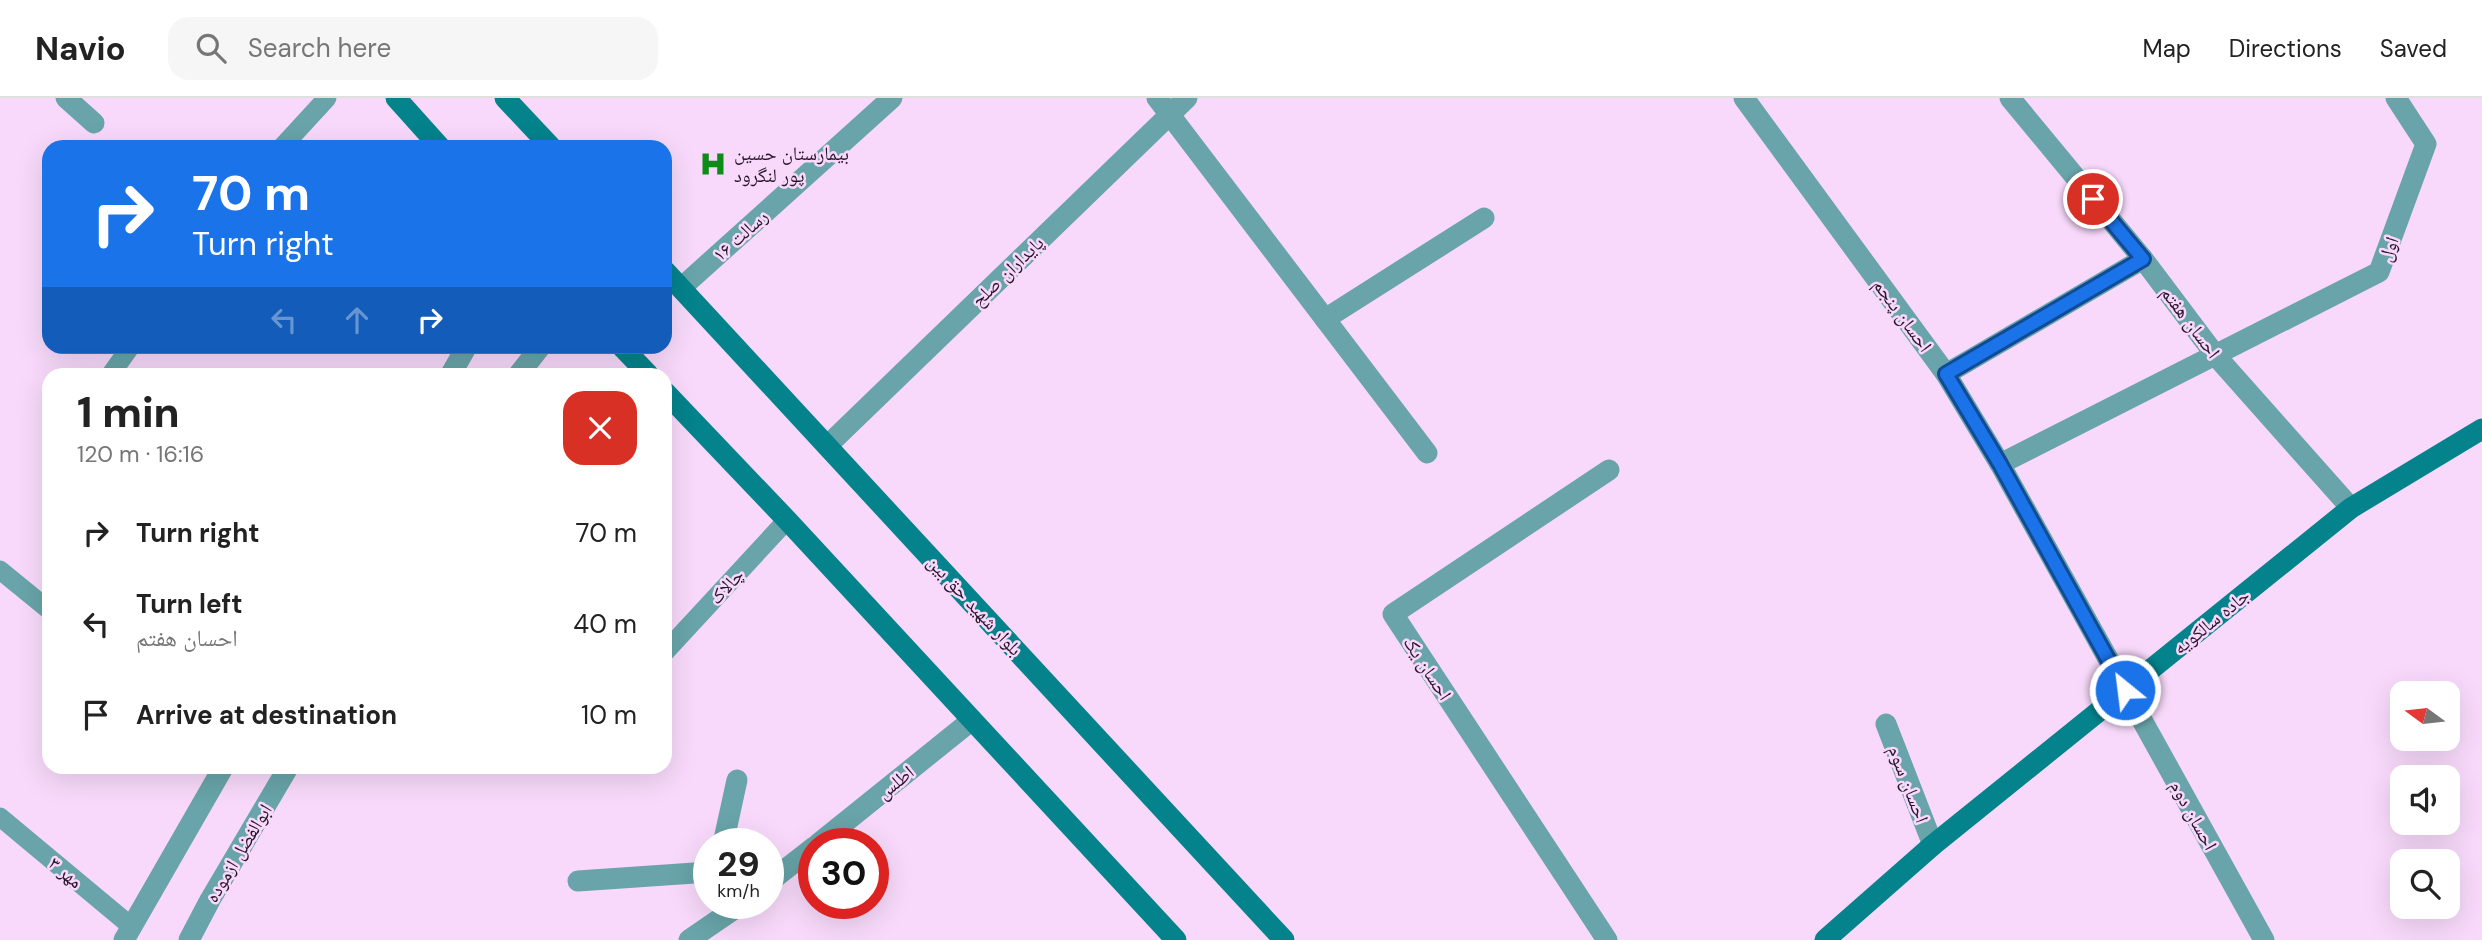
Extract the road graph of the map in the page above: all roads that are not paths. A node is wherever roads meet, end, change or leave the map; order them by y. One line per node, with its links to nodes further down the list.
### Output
1 (66, 98): 11 (street)
2 (327, 98): 12 (lane)
3 (396, 98): 13 (main road)
4 (505, 98): 14 (main road)
5 (892, 98): 18 (street, رسالت ۱۶)
6 (1187, 98): 10 (street, پایداران صلح)
7 (1744, 98): 25 (street, احسان پنجم)
8 (2010, 98): 16 (street, احسان هفتم)
9 (2396, 98): 22 (street, اول)
10 (1163, 106): 19 (street); 28 (street, پایداران صلح)
11 (94, 123)
12 (288, 140)
13 (434, 140)
14 (544, 140)
15 (1484, 218): 19 (street)
16 (2143, 259): 22 (street, احسان هفتم); 25 (street)
17 (672, 278): 18 (main road, بلوار شهید حق بین)
18 (681, 288): 28 (main road, بلوار شهید حق بین)
19 (1325, 319): 29 (street)
20 (535, 354): 23 (street)
21 (629, 354): 24 (main road)
22 (2216, 356): 30 (street); 32 (street, احسان هفتم)
23 (524, 368)
24 (642, 368)
25 (1946, 374): 30 (street, احسان پنجم)
26 (672, 399): 33 (main road)
27 (2482, 429): 32 (main road, جاده سالکویه)
28 (827, 446): 56 (main road, بلوار شهید حق بین)
29 (1427, 453)
30 (2000, 464): 37 (street, احسان پنجم)
31 (1609, 470): 57 (street, احسان یک)
32 (2351, 508): 37 (main road, جاده سالکویه)
33 (787, 520): 36 (lane, چالاک); 38 (main road)
34 (0, 570): 35 (lane)
35 (42, 604)
36 (672, 644)
37 (2125, 690): 46 (main road, جاده سالکویه); 59 (street, احسان دوم)
38 (972, 720): 45 (street, اطلس); 55 (main road)
39 (1886, 723): 46 (street, احسان سوم)
40 (220, 774): 52 (street)
41 (284, 774): 53 (street, ابوالفضل ازموده)
42 (737, 780): 44 (street)
43 (0, 817): 52 (lane, مهر ۳)
44 (726, 828)
45 (838, 828)
46 (1933, 845): 58 (main road, جاده سالکویه)
47 (798, 860): 48 (street)
48 (784, 870)
49 (693, 873): 50 (street)
50 (578, 881)
51 (720, 919): 54 (street)
52 (128, 933)
53 (189, 940)
54 (689, 940)
55 (1176, 940)
56 (1284, 940)
57 (1607, 940)
58 (1825, 940)
59 (2263, 940)

